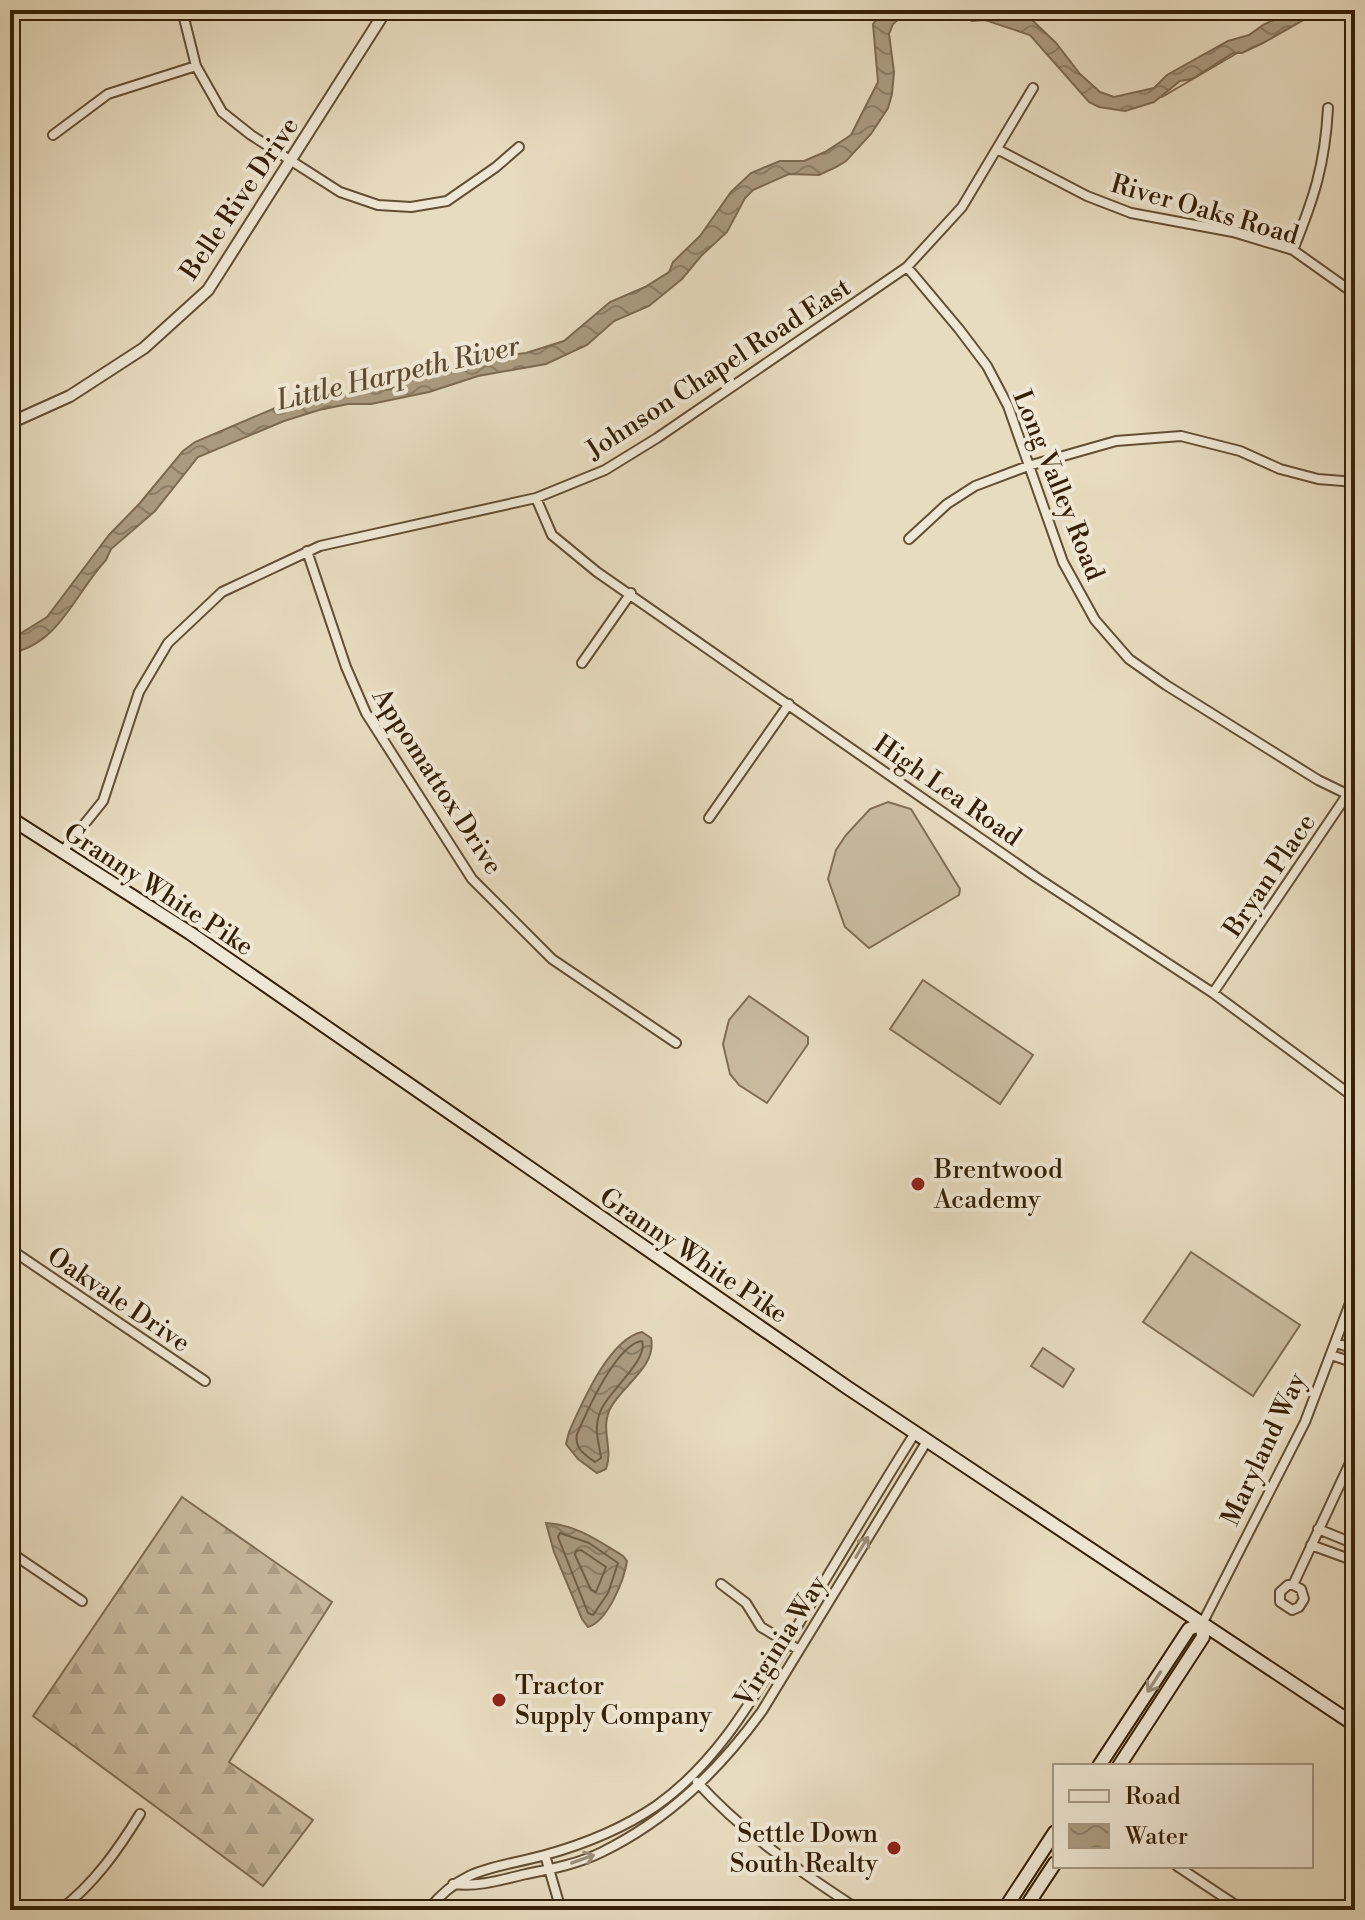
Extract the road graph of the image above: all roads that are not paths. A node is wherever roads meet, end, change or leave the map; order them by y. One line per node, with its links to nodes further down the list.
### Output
1 (182, 10): 3 (street)
2 (386, 10): 9 (street, Belle Rive Drive)
3 (196, 66): 6 (street); 9 (street)
4 (1033, 88): 8 (street, Johnson Chapel Road East)
5 (1328, 108): 10 (street)
6 (53, 135)
7 (519, 147): 9 (street)
8 (997, 149): 10 (street, River Oaks Road); 11 (street, Johnson Chapel Road East)
9 (292, 160): 13 (street, Belle Rive Drive)
10 (1293, 250): 12 (street, River Oaks Road)
11 (907, 267): 14 (street, Long Valley Road); 16 (street, Johnson Chapel Road East)
12 (1355, 294)
13 (10, 423)
14 (1028, 466): 15 (street); 17 (street); 23 (street, Long Valley Road)
15 (1355, 482)
16 (536, 498): 18 (street, Johnson Chapel Road East); 19 (street, High Lea Road)
17 (909, 539)
18 (307, 551): 26 (street, Johnson Chapel Road East); 28 (street, Appomattox Drive)
19 (631, 593): 20 (street); 21 (street, High Lea Road)
20 (582, 663)
21 (789, 704): 25 (street); 27 (street, High Lea Road)
22 (1355, 778): 23 (street, Bryan Place)
23 (1351, 796): 27 (street, Bryan Place)
24 (10, 818): 26 (main road, Granny White Pike)
25 (709, 818)
26 (62, 852): 37 (main road, Granny White Pike)
27 (1213, 993): 29 (street, High Lea Road)
28 (676, 1043)
29 (1355, 1098)
30 (10, 1249): 36 (street, Oakvale Drive)
31 (1355, 1290): 32 (street, Maryland Way)
32 (1336, 1343): 33 (street); 34 (street, Maryland Way)
33 (1355, 1349)
34 (1331, 1355): 35 (street); 49 (street, Maryland Way)
35 (1355, 1363)
36 (205, 1381)
37 (915, 1433): 38 (main road, Granny White Pike); 50 (street, Virginia Way)
38 (927, 1441): 49 (main road, Granny White Pike); 51 (street, Virginia Way, one-way to 38)
39 (1355, 1452): 40 (street)
40 (1352, 1466): 41 (street)
41 (1318, 1529): 42 (street); 43 (street)
42 (1355, 1544)
43 (1311, 1545): 45 (street); 47 (street)
44 (10, 1552): 48 (street)
45 (1355, 1561)
46 (721, 1584): 50 (street)
47 (1293, 1585)
48 (82, 1601)
49 (1202, 1624): 52 (main road, Granny White Pike); 53 (main road, Maryland Way, one-way to 53); 54 (main road, Maryland Way)
50 (787, 1643): 51 (street); 55 (street, Virginia Way)
51 (799, 1650): 56 (street, Virginia Way)
52 (1355, 1725)
53 (1100, 1764)
54 (1120, 1764)
55 (692, 1776): 56 (street); 59 (street, Virginia Way)
56 (700, 1785): 62 (street, Virginia Way, one-way to 56); 67 (street)
57 (140, 1814): 64 (street)
58 (1053, 1835): 68 (main road)
59 (545, 1855): 62 (street); 63 (street, Virginia Way)
60 (1053, 1866): 69 (main road)
61 (1180, 1868): 70 (street)
62 (549, 1869): 63 (street, Virginia Way); 66 (street)
63 (452, 1884): 65 (street, Virginia Way)
64 (60, 1910)
65 (428, 1910)
66 (561, 1910)
67 (859, 1910)
68 (1004, 1910)
69 (1024, 1910)
70 (1243, 1910)

